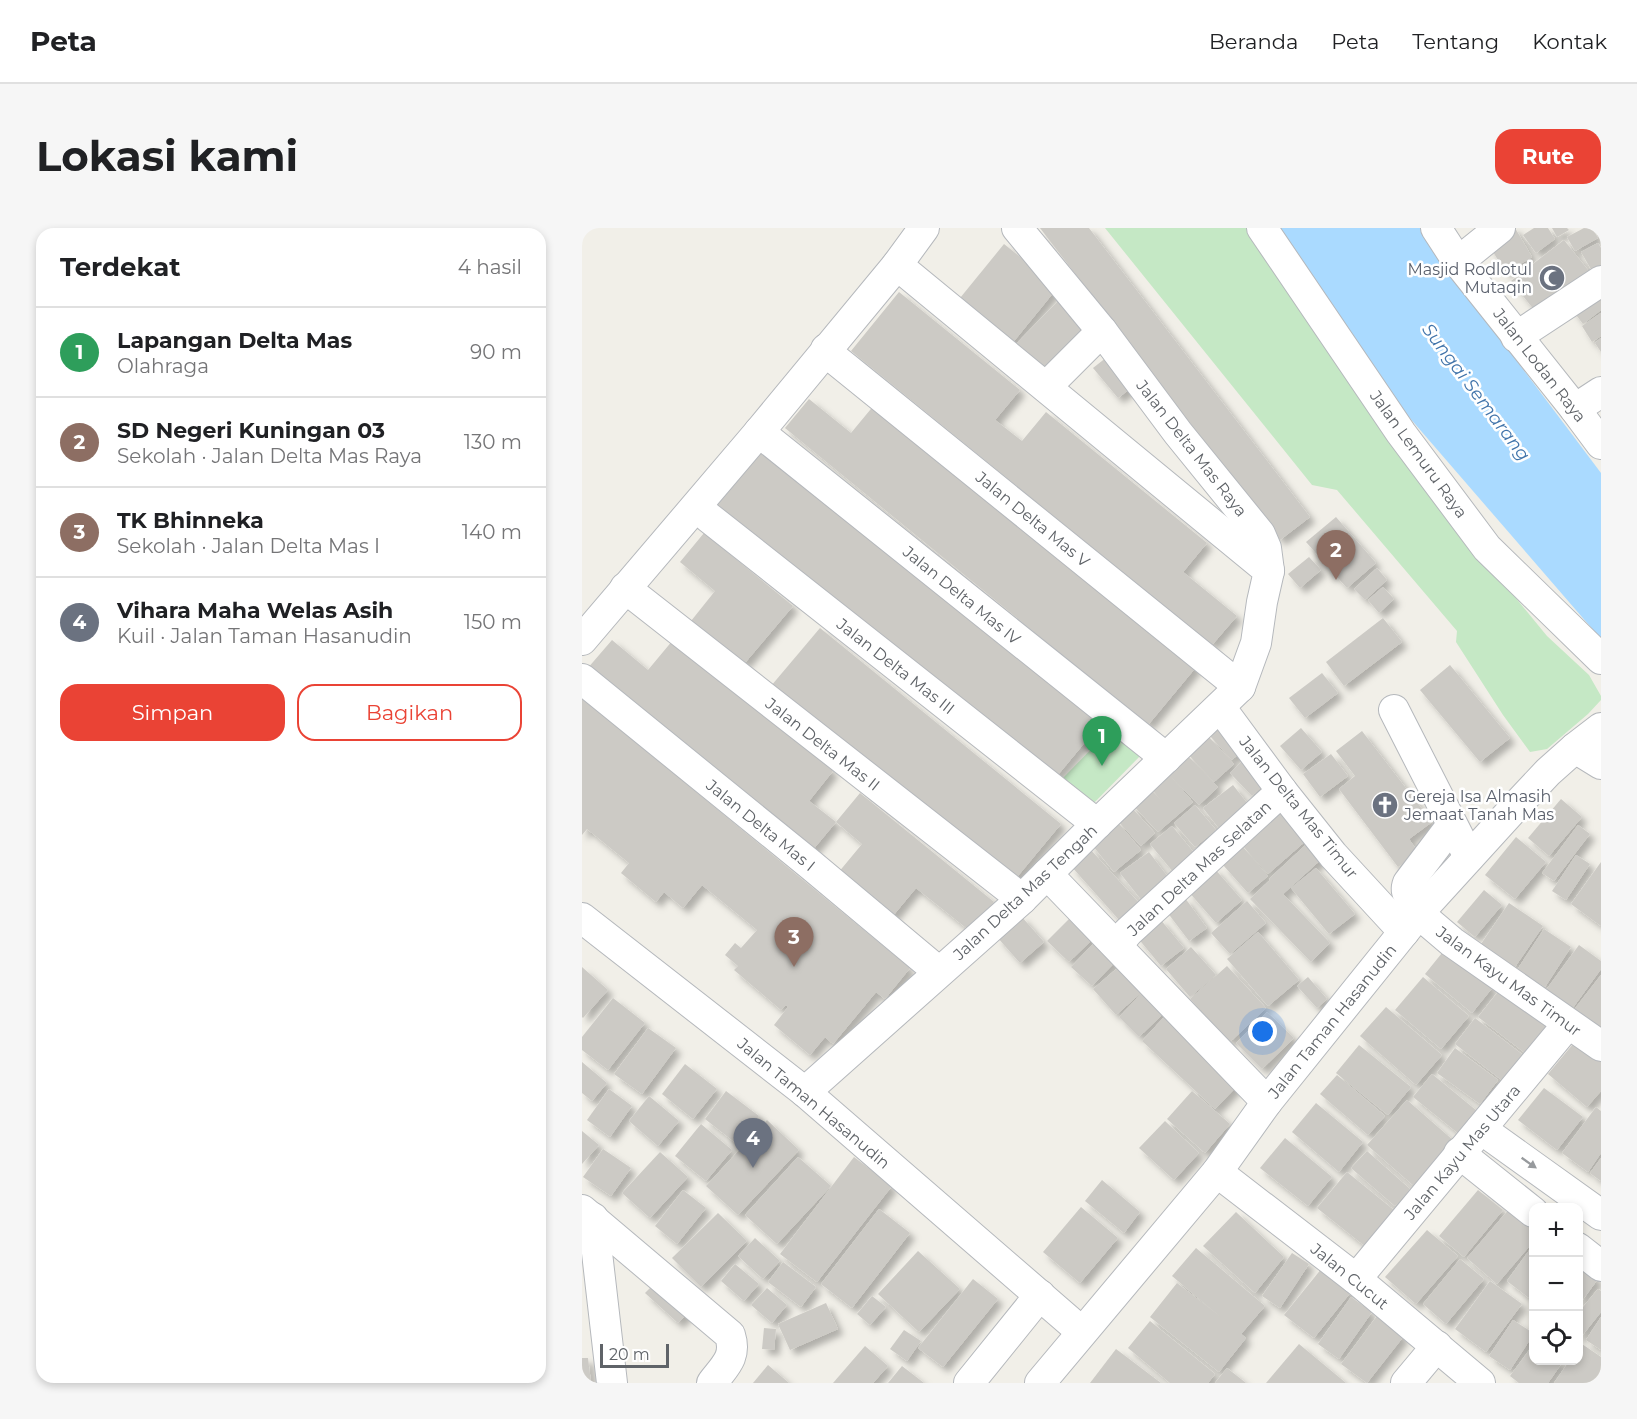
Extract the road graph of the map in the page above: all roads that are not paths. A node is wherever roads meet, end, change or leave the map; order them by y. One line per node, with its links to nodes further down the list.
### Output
1 (924, 228): 7 (street)
2 (1017, 228): 9 (street, Jalan Delta Mas Raya)
3 (1262, 228): 23 (street, Jalan Lemuru Raya)
4 (1436, 228): 6 (street, Jalan Lodan Raya)
5 (1500, 228): 6 (street)
6 (1458, 262): 10 (street, Jalan Lodan Raya)
7 (897, 265): 11 (street); 12 (street, Jalan Delta Mas Raya)
8 (1601, 281): 10 (street)
9 (1102, 331): 12 (street); 16 (street, Jalan Delta Mas Raya)
10 (1516, 337): 14 (street, Jalan Lodan Raya)
11 (826, 349): 15 (street); 25 (street, Jalan Delta Mas V)
12 (1046, 387): 18 (street, Jalan Delta Mas Raya)
13 (1601, 392): 14 (street)
14 (1575, 409): 17 (street, Jalan Lodan Raya)
15 (759, 432): 19 (street); 29 (street, Jalan Delta Mas IV)
16 (1178, 433): 18 (street); 20 (street, Jalan Delta Mas Raya)
17 (1601, 444)
18 (1140, 464): 20 (street, Jalan Delta Mas Raya)
19 (697, 506): 21 (street); 32 (street, Jalan Delta Mas III)
20 (1269, 571): 25 (street, Jalan Delta Mas Raya)
21 (625, 588): 22 (street); 36 (street, Jalan Delta Mas II)
22 (582, 640)
23 (1601, 659)
24 (582, 679): 40 (street, Jalan Delta Mas I)
25 (1230, 697): 29 (street, Jalan Delta Mas Tengah); 31 (street, Jalan Delta Mas Timur)
26 (1394, 710): 33 (street)
27 (1601, 728): 28 (street, Jalan Taman Hasanudin)
28 (1575, 748): 30 (street); 34 (street, Jalan Taman Hasanudin)
29 (1166, 758): 32 (street, Jalan Delta Mas Tengah)
30 (1601, 764)
31 (1282, 791): 38 (street, Jalan Delta Mas Timur); 39 (street, Jalan Delta Mas Selatan)
32 (1097, 824): 35 (street, Jalan Delta Mas Tengah)
33 (1452, 825): 34 (street); 38 (street)
34 (1469, 857): 38 (street, Jalan Taman Hasanudin)
35 (1047, 874): 36 (street, Jalan Delta Mas Tengah); 39 (street, Jalan Delta Mas Selatan)
36 (1022, 899): 40 (street, Jalan Delta Mas Tengah)
37 (582, 918): 43 (street, Jalan Taman Hasanudin)
38 (1416, 918): 41 (street, Jalan Kayu Mas Timur); 44 (street, Jalan Taman Hasanudin)
39 (1117, 945): 44 (street, Jalan Delta Mas Selatan)
40 (939, 972): 43 (street, Jalan Delta Mas Tengah)
41 (1568, 1024): 42 (street, Jalan Kayu Mas Timur); 45 (street, Jalan Kayu Mas Utara)
42 (1601, 1046)
43 (805, 1092): 54 (street, Jalan Taman Hasanudin)
44 (1267, 1102): 47 (street, Jalan Taman Hasanudin)
45 (1481, 1129): 46 (street, Jalan Kayu Mas Utara); 50 (street, one-way to 50)
46 (1459, 1154): 48 (street); 53 (street, Jalan Kayu Mas Utara)
47 (1217, 1172): 53 (street, Jalan Cucut); 55 (street, Jalan Taman Hasanudin)
48 (1529, 1209)
49 (587, 1214): 57 (street); 58 (street)
50 (1601, 1215)
51 (1583, 1252): 52 (street)
52 (1601, 1266)
53 (1356, 1279): 56 (street, Jalan Cucut)
54 (1040, 1295): 55 (street, Jalan Taman Hasanudin); 59 (street)
55 (1082, 1332): 60 (street, Jalan Taman Hasanudin)
56 (1437, 1346): 61 (street); 62 (street, Jalan Cucut)
57 (612, 1383)
58 (712, 1383)
59 (969, 1383)
60 (1040, 1383)
61 (1406, 1383)
62 (1480, 1383)

